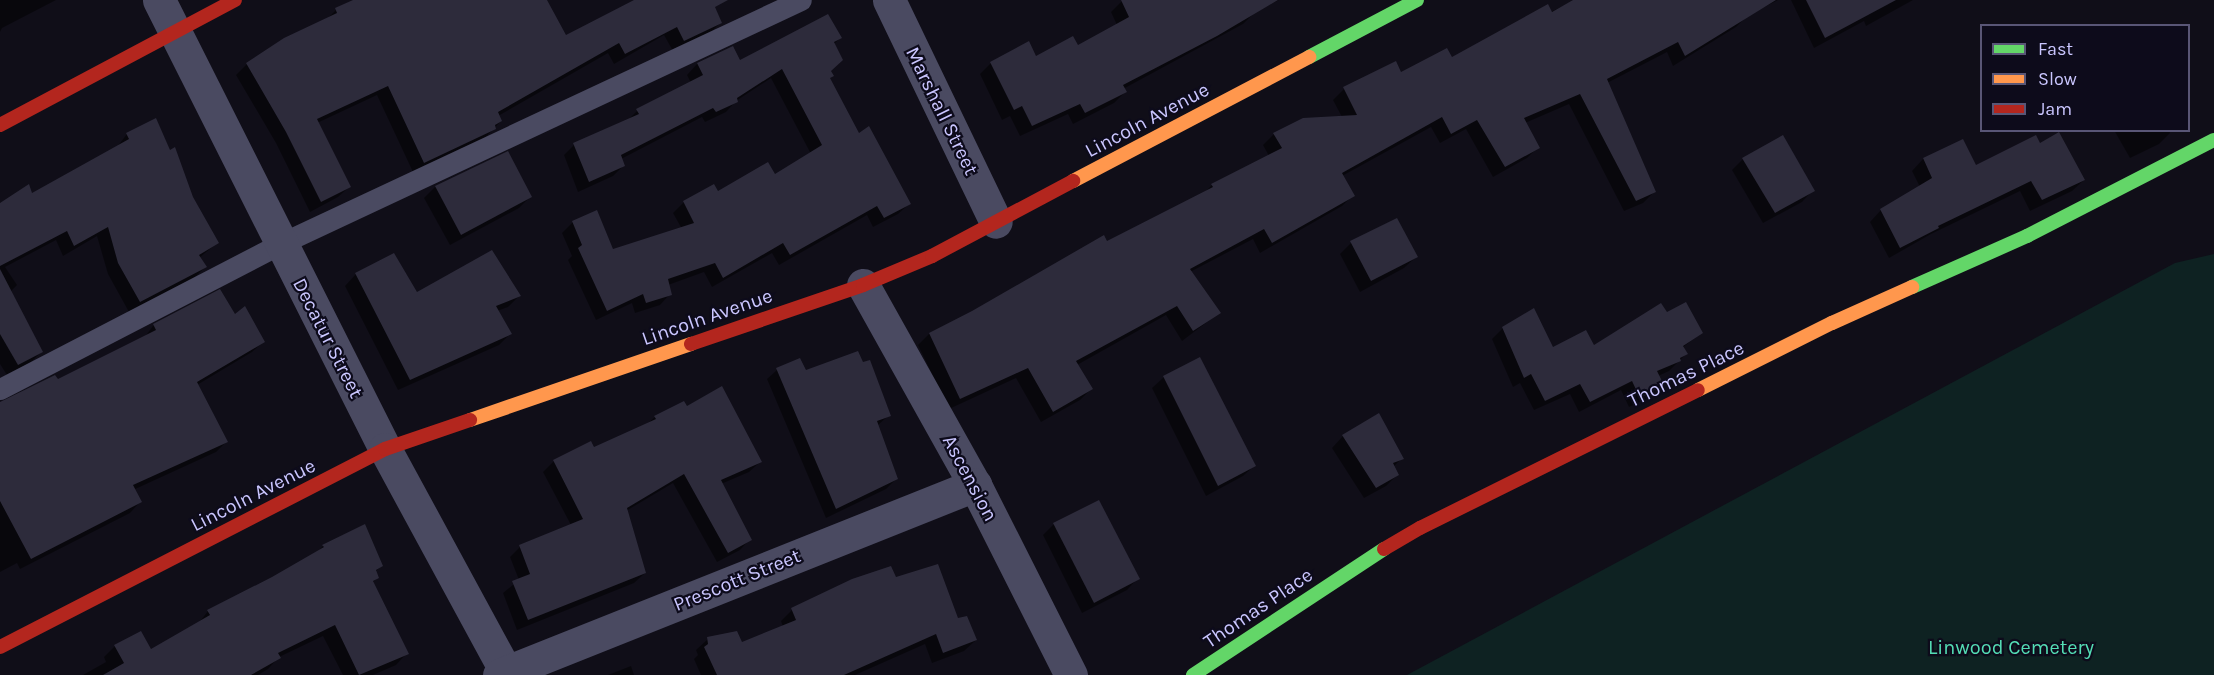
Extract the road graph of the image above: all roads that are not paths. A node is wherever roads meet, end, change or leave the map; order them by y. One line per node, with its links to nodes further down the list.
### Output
1 (159, 0): 6 (street, Decatur Street)
2 (235, 0): 6 (street)
3 (801, 0): 10 (lane)
4 (889, 0): 9 (street, Marshall Street)
5 (1417, 0): 9 (street, Lincoln Avenue)
6 (176, 32): 7 (street); 10 (street, Decatur Street)
7 (0, 125)
8 (2214, 140): 18 (street, Thomas Place)
9 (996, 222): 11 (street, Lincoln Avenue)
10 (280, 244): 12 (lane); 13 (street, Decatur Street)
11 (863, 285): 13 (street, Lincoln Avenue); 14 (street, Ascension)
12 (0, 389)
13 (385, 449): 15 (street, Lincoln Avenue); 16 (street, Decatur Street)
14 (975, 485): 16 (street, Prescott Street); 17 (street, Ascension)
15 (0, 647)
16 (502, 673)
17 (1071, 675)
18 (1193, 675)

